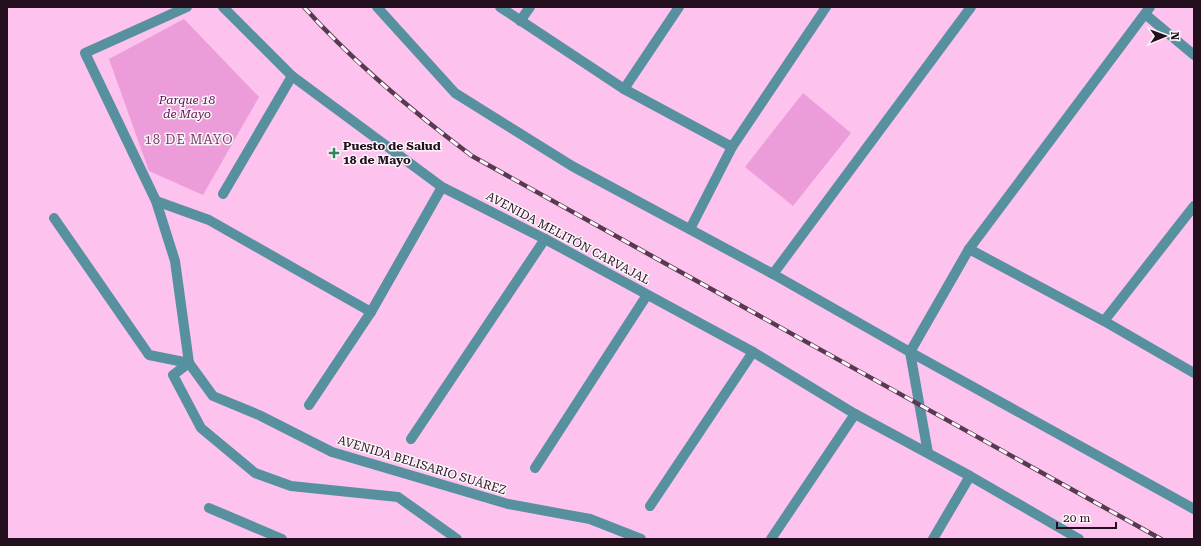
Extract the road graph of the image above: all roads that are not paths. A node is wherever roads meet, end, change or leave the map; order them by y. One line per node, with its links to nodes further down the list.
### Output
1 (187, 7): 17 (street, AVENIDA BELISARIO SUÁREZ)
2 (223, 7): 12 (street, AVENIDA MELITÓN CARVAJAL)
3 (377, 7): 20 (street)
4 (500, 7): 10 (street)
5 (530, 7): 10 (street)
6 (679, 7): 13 (street)
7 (826, 7): 14 (street)
8 (971, 7): 23 (street)
9 (1147, 10): 11 (street); 22 (street)
10 (520, 20): 13 (street)
11 (1194, 55)
12 (292, 76): 15 (street, AVENIDA MELITÓN CARVAJAL); 16 (street)
13 (624, 89): 14 (street)
14 (732, 147): 20 (street)
15 (442, 187): 21 (street, AVENIDA MELITÓN CARVAJAL); 25 (street)
16 (223, 194)
17 (156, 201): 25 (street); 29 (street, AVENIDA BELISARIO SUÁREZ)
18 (1194, 206): 26 (street)
19 (54, 218): 29 (street)
20 (690, 229): 23 (street)
21 (545, 239): 24 (street, AVENIDA MELITÓN CARVAJAL); 33 (street)
22 (969, 249): 26 (street); 28 (street)
23 (773, 274): 28 (street)
24 (647, 295): 27 (street, AVENIDA MELITÓN CARVAJAL); 35 (street)
25 (371, 312): 31 (street)
26 (1104, 321): 30 (street)
27 (753, 352): 32 (street, AVENIDA MELITÓN CARVAJAL); 37 (street)
28 (910, 352): 34 (street); 39 (street)
29 (189, 363): 41 (street); 42 (street, AVENIDA BELISARIO SUÁREZ)
30 (1194, 373)
31 (309, 405)
32 (855, 414): 34 (street, AVENIDA MELITÓN CARVAJAL); 43 (street)
33 (411, 439)
34 (928, 453): 36 (street, AVENIDA MELITÓN CARVAJAL)
35 (535, 468)
36 (970, 476): 44 (street); 45 (street, AVENIDA MELITÓN CARVAJAL)
37 (650, 506)
38 (209, 508): 40 (street)
39 (1194, 509)
40 (282, 539)
41 (457, 539)
42 (641, 539)
43 (771, 539)
44 (934, 539)
45 (1079, 539)

